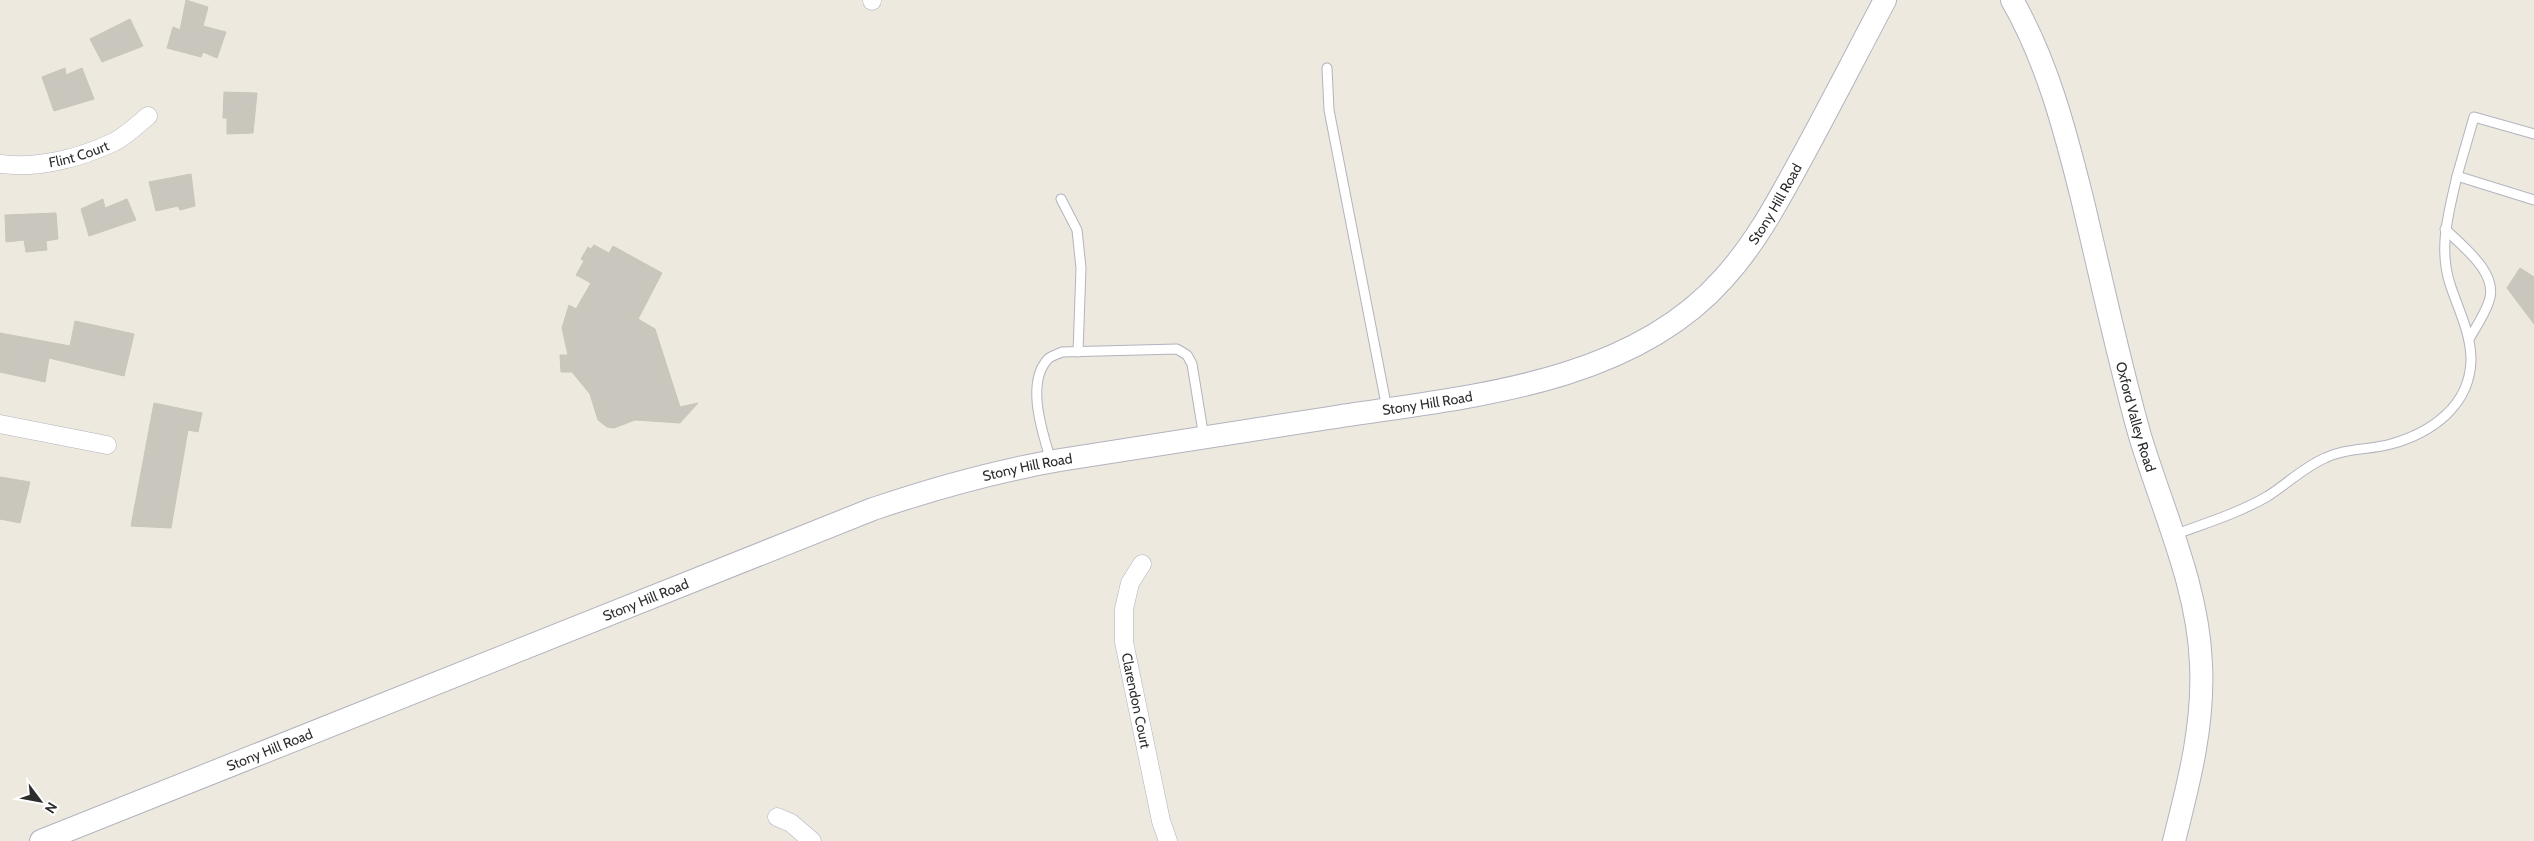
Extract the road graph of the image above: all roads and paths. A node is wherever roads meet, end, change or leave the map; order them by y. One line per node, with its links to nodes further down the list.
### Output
1 (1886, 0): 13 (street, Stony Hill Road)
2 (2012, 0): 18 (street, Oxford Valley Road)
3 (1326, 68): 13 (lane)
4 (148, 116): 6 (street, Flint Court)
5 (2534, 134): 7 (lane)
6 (0, 164)
7 (2457, 176): 9 (lane); 10 (lane)
8 (1061, 199): 12 (lane)
9 (2534, 200)
10 (2445, 228): 11 (lane); 11 (lane)
11 (2469, 339): 18 (lane)
12 (1078, 352): 15 (lane); 17 (lane)
13 (1386, 409): 15 (street, Stony Hill Road)
14 (0, 424): 16 (street)
15 (1204, 438): 17 (street, Stony Hill Road)
16 (107, 445)
17 (1051, 462): 21 (street, Stony Hill Road)
18 (2174, 535): 24 (street, Oxford Valley Road)
19 (1142, 564): 23 (street, Clarendon Court)
20 (777, 817): 22 (street)
21 (41, 841)
22 (812, 841)
23 (1168, 841)
24 (2174, 841)

